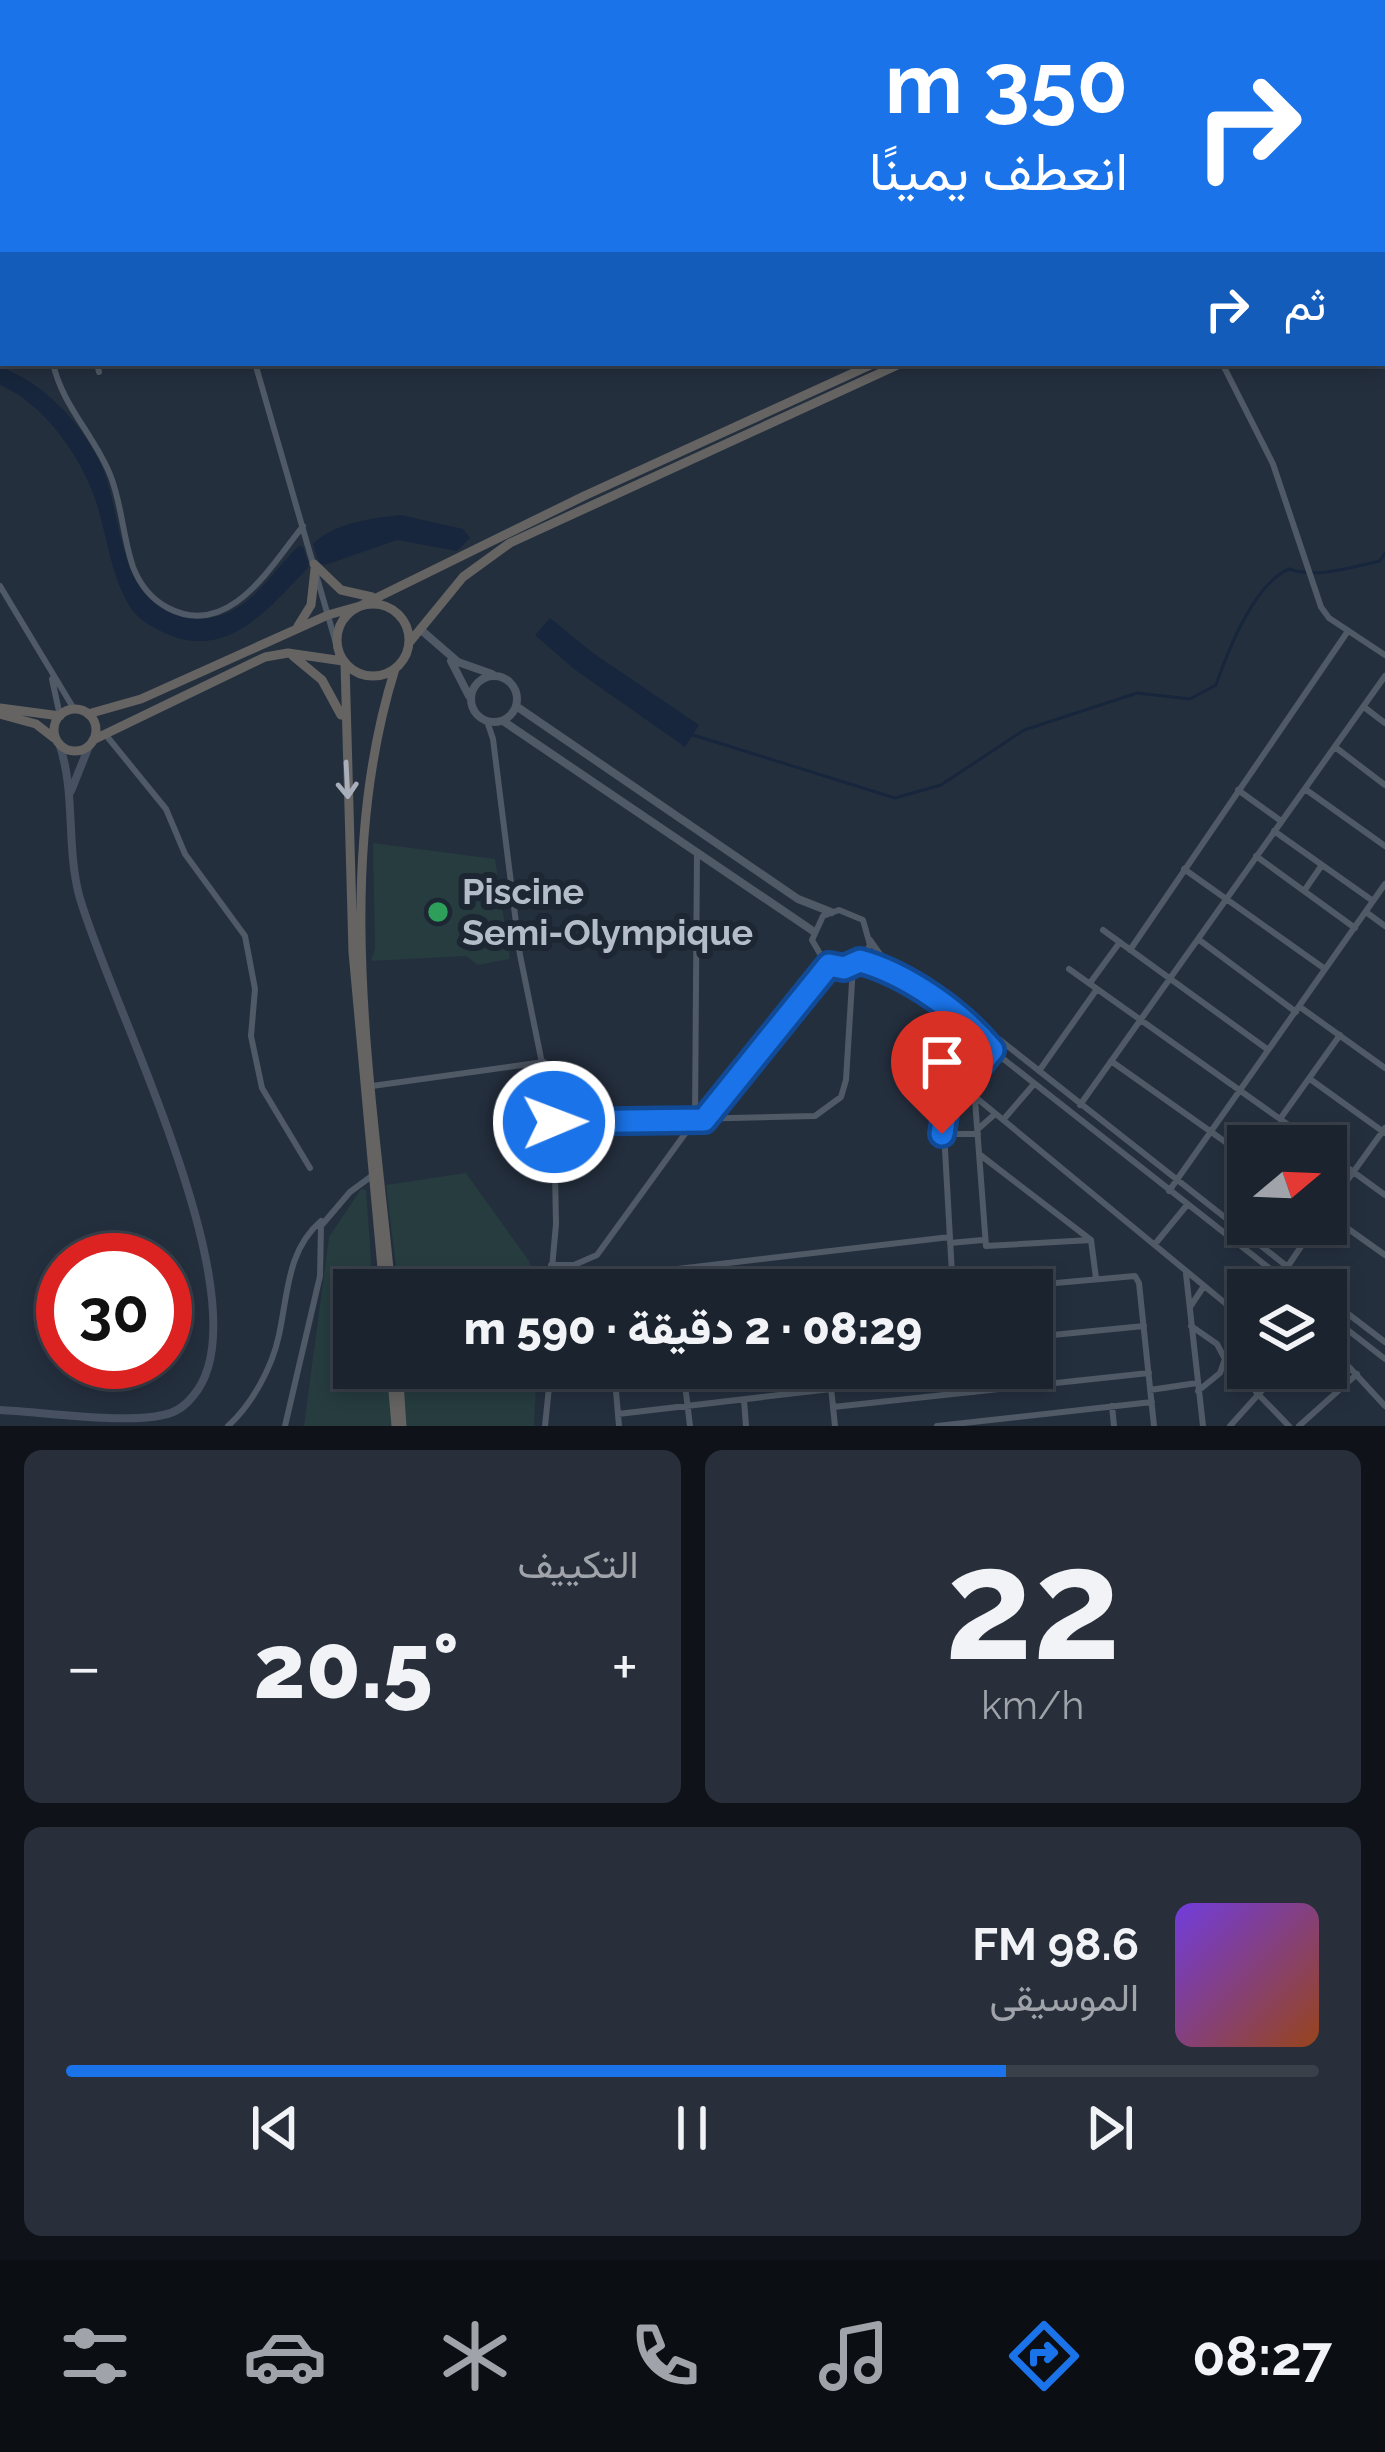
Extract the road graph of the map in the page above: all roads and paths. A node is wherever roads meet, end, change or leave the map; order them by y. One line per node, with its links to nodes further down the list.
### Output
1 (54, 366): 6 (street)
2 (256, 366): 6 (street)
3 (868, 366): 9 (highway)
4 (895, 366): 12 (highway)
5 (1224, 366): 14 (street)
6 (303, 526): 7 (street)
7 (314, 564): 9 (highway); 11 (street); 13 (highway)
8 (0, 586): 23 (street)
9 (377, 597): 10 (highway)
10 (361, 606): 11 (highway); 15 (highway); 16 (highway)
11 (328, 615): 13 (highway); 16 (street)
12 (419, 628): 15 (highway); 18 (street)
13 (295, 631): 30 (highway)
14 (1348, 631): 19 (street); 42 (street)
15 (409, 643): 21 (highway)
16 (337, 647): 20 (highway)
17 (288, 653): 20 (highway); 35 (highway); 36 (highway)
18 (447, 655): 22 (street); 25 (street)
19 (1385, 655)
20 (344, 662): 21 (highway); 35 (highway)
21 (395, 669): 85 (highway)
22 (495, 675): 25 (street); 26 (street)
23 (51, 676): 28 (street); 31 (street)
24 (1385, 676): 27 (street)
25 (471, 699): 32 (street)
26 (517, 706): 33 (street); 55 (street)
27 (1364, 707): 34 (street); 39 (street)
28 (74, 710): 30 (highway); 31 (highway)
29 (0, 711): 31 (highway); 37 (highway)
30 (88, 714): 38 (highway)
31 (60, 716): 37 (highway)
32 (487, 721): 33 (street); 80 (street)
33 (503, 721): 47 (street)
34 (1385, 723)
35 (345, 733): 104 (highway, one-way to 104)
36 (105, 734): 38 (highway); 102 (street)
37 (58, 742): 38 (highway); 43 (main road)
38 (91, 743): 43 (main road)
39 (1335, 747): 40 (street); 41 (street)
40 (1385, 784)
41 (1304, 789): 44 (street); 46 (street)
42 (1238, 790): 44 (street); 50 (street)
43 (69, 798): 164 (main road)
44 (1281, 821): 45 (street)
45 (1274, 831): 48 (street); 49 (street)
46 (1385, 846)
47 (697, 852): 60 (street); 92 (street)
48 (1256, 856): 52 (street); 53 (street)
49 (1322, 865): 52 (street); 54 (street)
50 (1184, 869): 53 (street); 64 (street)
51 (1385, 884): 54 (street)
52 (1304, 891): 58 (street)
53 (1226, 898): 61 (street); 68 (street)
54 (1373, 901): 56 (street)
55 (831, 912): 60 (street); 62 (street)
56 (1366, 912): 57 (street); 58 (street)
57 (1385, 926)
58 (1355, 928): 68 (street)
59 (1103, 929): 63 (street)
60 (813, 931): 66 (street)
61 (1198, 938): 70 (street); 72 (street)
62 (870, 940): 65 (street); 69 (street)
63 (1120, 942): 64 (street); 71 (street)
64 (1130, 950): 70 (street)
65 (857, 963): 66 (street); 69 (street); 92 (street)
66 (829, 965): 92 (street)
67 (1069, 969): 71 (street)
68 (1325, 969): 72 (street)
69 (892, 971): 74 (street)
70 (1168, 979): 73 (street); 77 (street)
71 (1093, 986): 73 (street); 82 (street)
72 (1298, 1009): 75 (street); 77 (street)
73 (1140, 1020): 79 (street); 87 (street)
74 (976, 1030): 76 (street); 78 (street)
75 (1340, 1034): 81 (street); 83 (street)
76 (1000, 1040): 78 (street); 82 (street)
77 (1267, 1049): 87 (street)
78 (992, 1050): 84 (street); 86 (street)
79 (1111, 1061): 89 (street); 97 (street)
80 (544, 1062): 85 (street); 93 (street)
81 (1385, 1068)
82 (1039, 1071): 89 (street)
83 (1310, 1079): 91 (street); 96 (street)
84 (1034, 1084): 90 (street); 107 (street)
85 (372, 1086): 123 (highway)
86 (962, 1086): 88 (street); 98 (street)
87 (1239, 1091): 91 (street); 97 (street)
88 (974, 1097): 90 (street); 95 (street)
89 (1079, 1105): 105 (street)
90 (999, 1117): 95 (street); 116 (street)
91 (1280, 1119): 94 (street)
92 (699, 1120): 93 (street); 120 (street)
93 (554, 1122): 120 (street)
94 (1288, 1125)
95 (978, 1131): 98 (street); 100 (street)
96 (1384, 1131): 103 (street)
97 (1210, 1132): 99 (street); 105 (street)
98 (942, 1134): 113 (street)
99 (1227, 1144)
100 (979, 1154): 114 (street); 115 (street)
101 (1347, 1167): 103 (street)
102 (310, 1168)
103 (1354, 1172): 106 (street); 108 (street)
104 (374, 1174): 110 (street); 122 (highway)
105 (1176, 1181): 107 (street); 111 (street)
106 (1347, 1182)
107 (1169, 1191): 109 (street)
108 (1385, 1195)
109 (1187, 1205): 116 (street); 127 (street)
110 (323, 1219): 167 (street); 168 (street)
111 (1227, 1220)
112 (1347, 1227): 119 (street)
113 (950, 1240): 114 (street); 125 (street); 126 (street)
114 (983, 1240): 115 (street)
115 (1091, 1240): 130 (street)
116 (1154, 1245): 129 (street)
117 (1260, 1245): 121 (street)
118 (1302, 1245): 121 (street)
119 (1385, 1255)
120 (551, 1265): 124 (street)
121 (1288, 1266): 128 (street)
122 (385, 1269)
123 (386, 1269)
124 (551, 1269)
125 (681, 1269)
126 (952, 1269)
127 (1270, 1269)
128 (1292, 1269)
129 (1186, 1271): 132 (street); 134 (street)
130 (1096, 1278): 131 (street); 136 (street)
131 (1053, 1283)
132 (1204, 1286): 133 (street); 134 (street)
133 (1227, 1305)
134 (1190, 1307): 137 (street)
135 (1347, 1314): 140 (street)
136 (1144, 1326): 139 (street); 143 (street)
137 (1191, 1326): 146 (street); 146 (street)
138 (1347, 1329): 141 (street)
139 (1053, 1335)
140 (1385, 1342)
141 (1385, 1359)
142 (1347, 1364): 144 (street)
143 (1149, 1373): 145 (street); 155 (street)
144 (1357, 1374): 161 (street); 181 (street)
145 (1053, 1384)
146 (1197, 1387): 155 (street); 178 (street)
147 (396, 1389): 169 (highway)
148 (549, 1389): 170 (street)
149 (616, 1389): 165 (street)
150 (686, 1389): 162 (street)
151 (831, 1389): 158 (street); 163 (street)
152 (974, 1389): 156 (street)
153 (1003, 1389): 156 (street)
154 (1259, 1389): 157 (street)
155 (1150, 1390): 159 (street)
156 (974, 1392): 163 (street)
157 (1256, 1392): 179 (street); 180 (street)
158 (744, 1400): 162 (street); 173 (street)
159 (1152, 1402): 160 (street); 177 (street)
160 (1112, 1406): 166 (street); 176 (street)
161 (1385, 1406)
162 (688, 1407): 165 (street); 172 (street)
163 (833, 1407): 174 (street)
164 (0, 1410)
165 (618, 1414): 171 (street)
166 (947, 1425): 175 (street)
167 (228, 1426)
168 (285, 1426)
169 (399, 1426)
170 (545, 1426)
171 (619, 1426)
172 (690, 1426)
173 (746, 1426)
174 (836, 1426)
175 (937, 1426)
176 (1114, 1426)
177 (1154, 1426)
178 (1203, 1426)
179 (1230, 1426)
180 (1289, 1426)
181 (1299, 1426)

